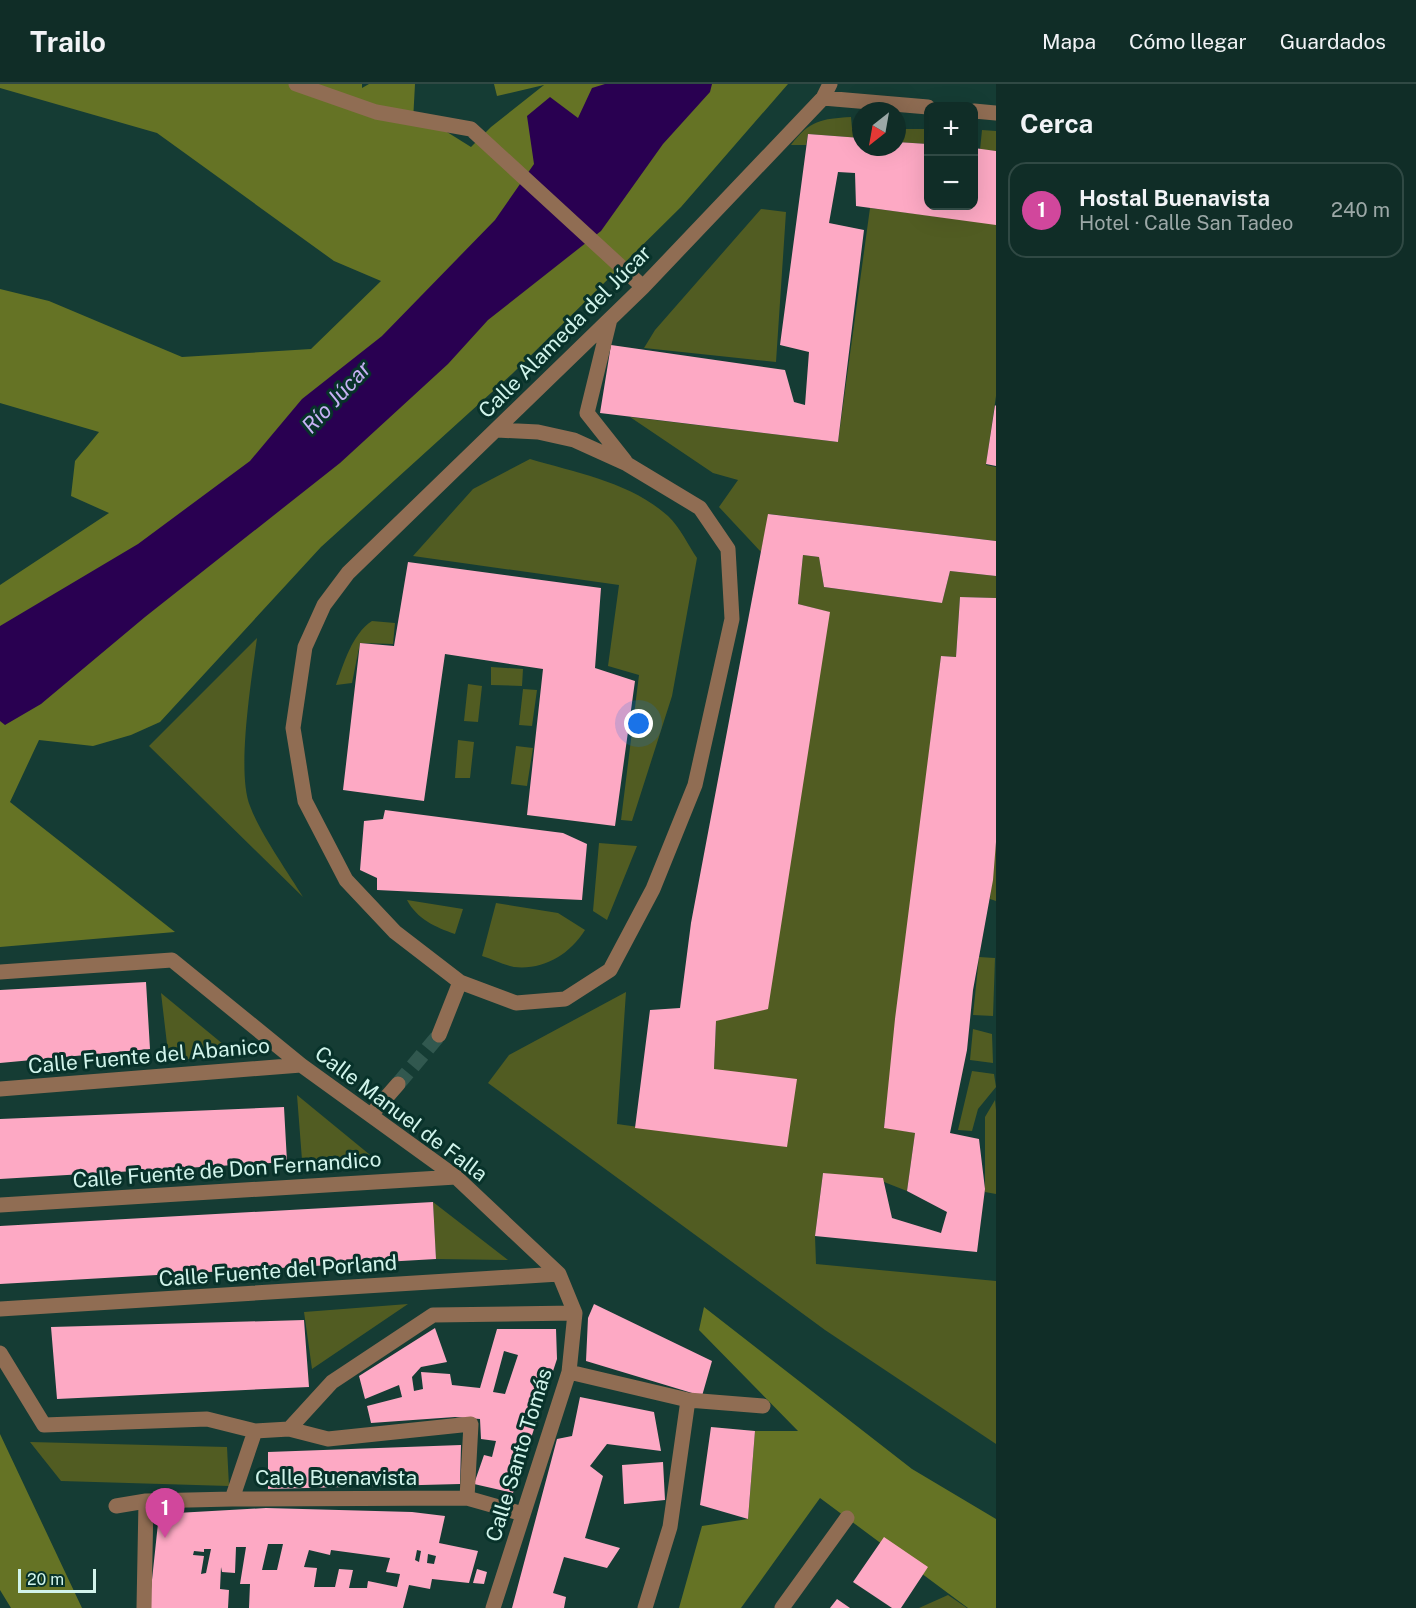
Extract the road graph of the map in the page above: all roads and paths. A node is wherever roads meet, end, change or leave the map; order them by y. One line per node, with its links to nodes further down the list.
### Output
1 (296, 84): 6 (street)
2 (826, 91): 3 (street); 6 (street, Calle Alameda del Júcar)
3 (924, 105)
4 (978, 111): 5 (street)
5 (996, 113)
6 (643, 287): 7 (street, Calle Alameda del Júcar)
7 (610, 319): 8 (street, Calle Alameda del Júcar); 9 (street)
8 (497, 429): 9 (street); 11 (street, Calle Alameda del Júcar)
9 (627, 464): 11 (street, Calle Alameda del Júcar)
10 (0, 972): 13 (street, Calle Manuel de Falla)
11 (459, 982): 12 (street)
12 (440, 1035)
13 (301, 1065): 15 (street, Calle Fuente del Abanico); 16 (street, Calle Manuel de Falla)
14 (398, 1084): 16 (street)
15 (0, 1089)
16 (371, 1115): 17 (street, Calle Manuel de Falla)
17 (456, 1177): 18 (street, Calle Fuente de Don Fernandico); 19 (street, Calle Manuel de Falla)
18 (0, 1205)
19 (559, 1274): 20 (street, Calle Fuente del Porland); 21 (street, Calle Manuel de Falla)
20 (0, 1309)
21 (576, 1312): 23 (street, Calle Santo Tomás); 26 (street)
22 (0, 1353): 27 (street)
23 (569, 1372): 24 (street); 32 (street, Calle Santo Tomás)
24 (688, 1400): 25 (street); 36 (street)
25 (763, 1406)
26 (289, 1429): 27 (street); 28 (street)
27 (255, 1431): 29 (street)
28 (467, 1498): 29 (street, Calle Buenavista); 32 (street, Calle Buenavista)
29 (232, 1499): 30 (street, Calle Buenavista)
30 (146, 1501): 31 (street, Calle Buenavista); 34 (street)
31 (116, 1506)
32 (523, 1514): 35 (street, Calle Santo Tomás)
33 (848, 1518): 37 (street)
34 (144, 1608)
35 (493, 1608)
36 (645, 1608)
37 (782, 1608)

